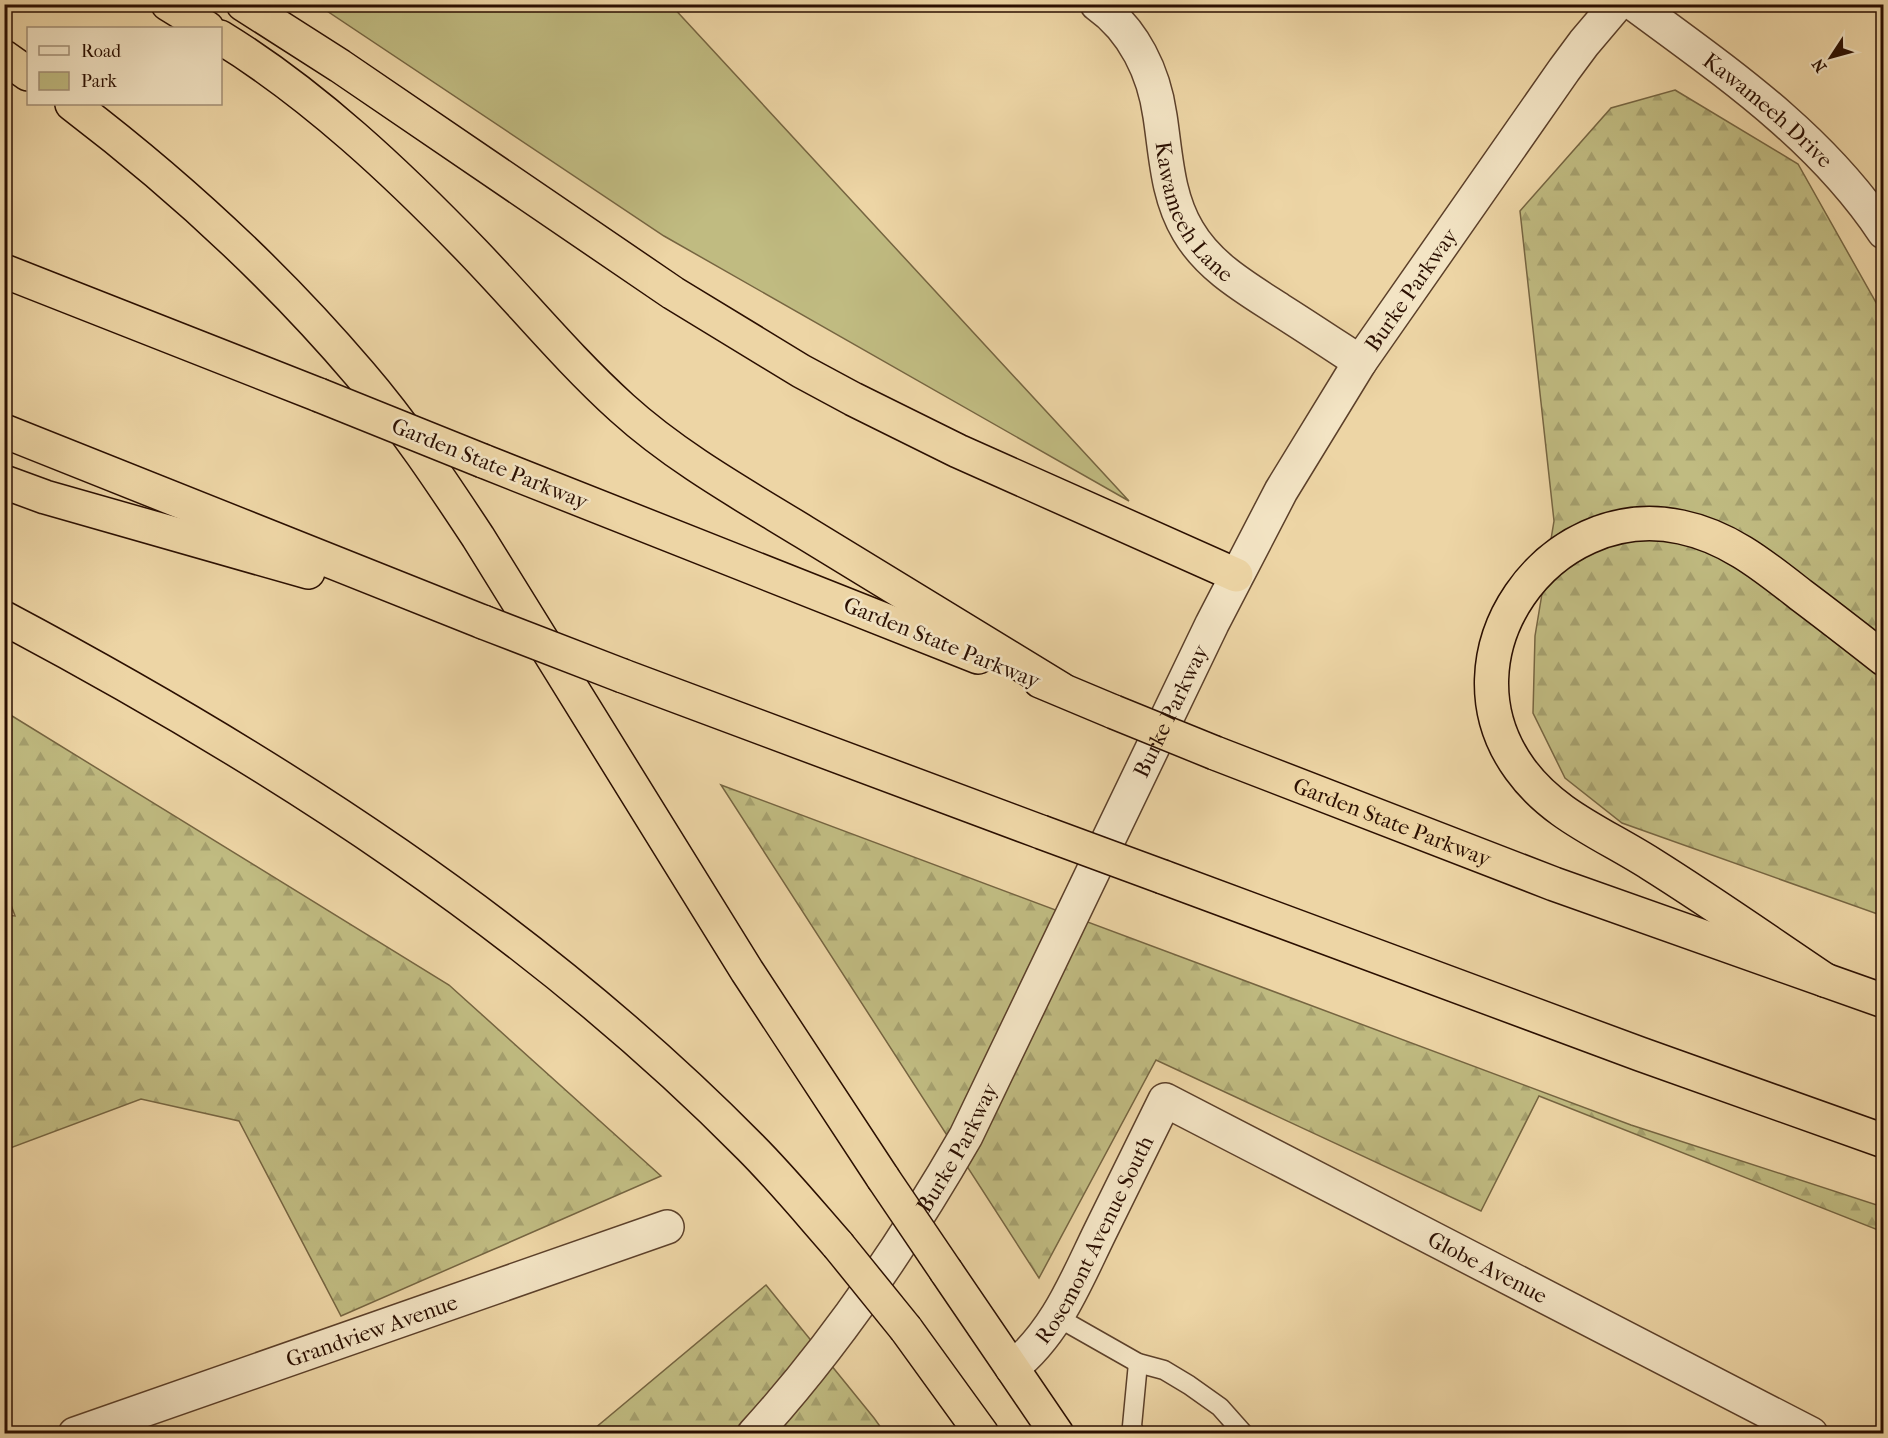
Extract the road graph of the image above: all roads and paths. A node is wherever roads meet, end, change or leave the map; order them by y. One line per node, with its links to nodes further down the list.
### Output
1 (168, 4): 6 (highway)
2 (243, 4): 16 (highway)
3 (1097, 4): 13 (street, Kawameeh Lane)
4 (1617, 4): 13 (street, Burke Parkway)
5 (1634, 4): 11 (street, Kawameeh Drive)
6 (205, 27)
7 (222, 38): 20 (highway)
8 (4, 57): 9 (highway)
9 (27, 73)
10 (73, 105): 28 (highway, bridge)
11 (1884, 232)
12 (4, 271): 20 (highway, Garden State Parkway, bridge)
13 (1360, 362): 16 (street, Burke Parkway)
14 (4, 431): 18 (highway)
15 (4, 482): 18 (highway)
16 (1236, 575): 30 (street, Burke Parkway)
17 (4, 618): 31 (highway, bridge)
18 (483, 622): 24 (highway, bridge)
19 (1884, 659): 21 (highway)
20 (1061, 689): 21 (highway, Garden State Parkway, bridge)
21 (1825, 980): 22 (highway, Garden State Parkway)
22 (1884, 1001)
23 (1165, 1100): 26 (street, Rosemont Avenue South); 35 (street, Globe Avenue)
24 (1884, 1141)
25 (667, 1227): 29 (street, Grandview Avenue)
26 (1057, 1317): 27 (lane); 28 (street, Rosemont Avenue South)
27 (1138, 1363): 33 (lane); 34 (lane)
28 (1012, 1368): 32 (highway)
29 (75, 1434)
30 (754, 1434)
31 (982, 1434)
32 (1057, 1434)
33 (1135, 1434)
34 (1244, 1434)
35 (1811, 1434)

